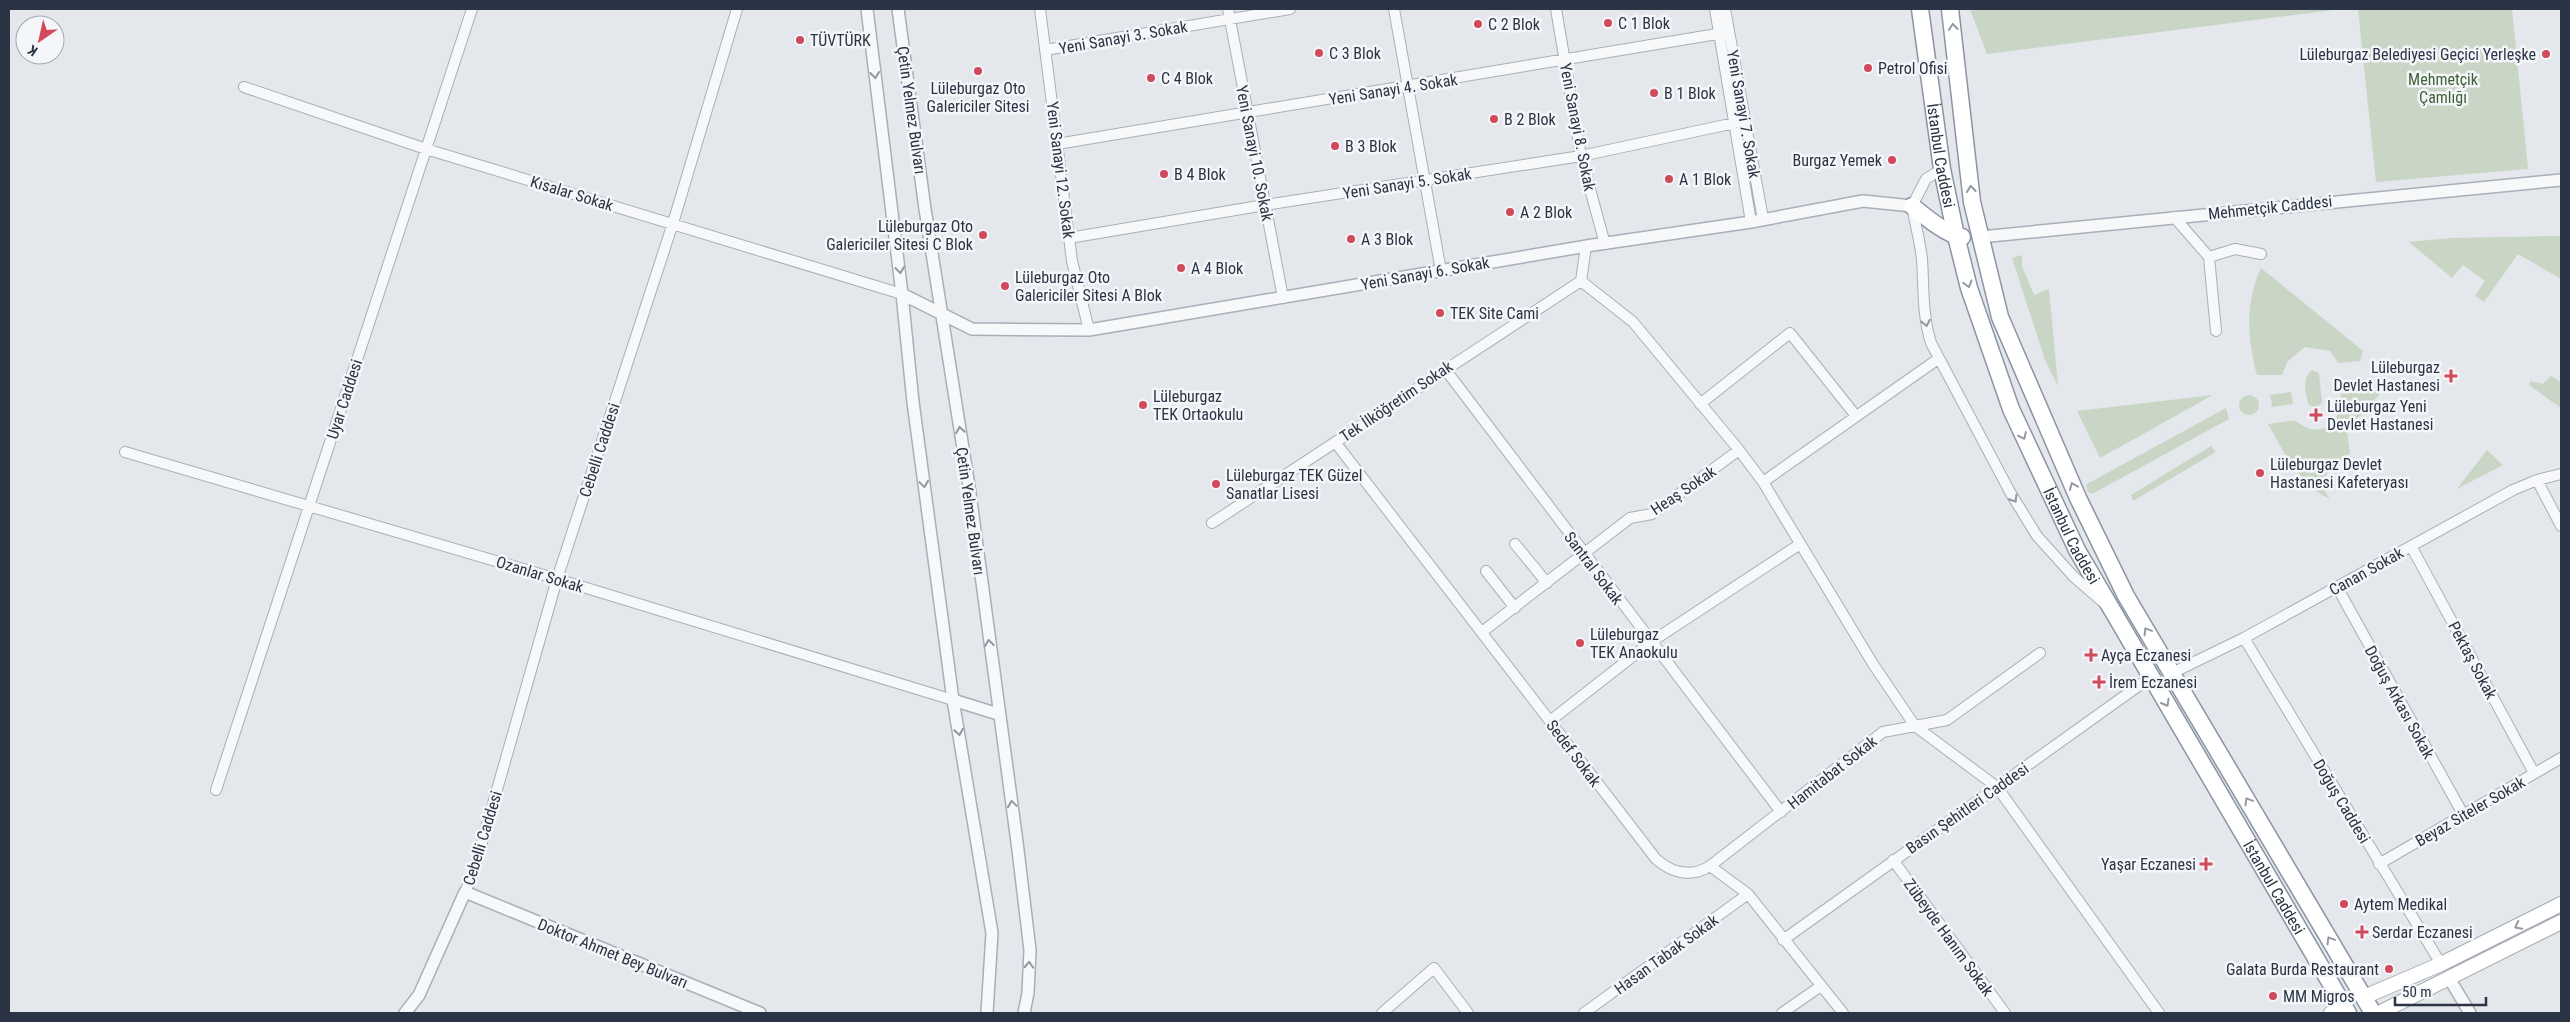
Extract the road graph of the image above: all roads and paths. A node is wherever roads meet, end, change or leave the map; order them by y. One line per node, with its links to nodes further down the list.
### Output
1 (472, 9): 23 (street, Uyar Caddesi)
2 (737, 9): 33 (street, Cebelli Caddesi)
3 (867, 9): 43 (street, Çetin Yelmez Bulvarı, one-way to 43)
4 (898, 9): 45 (street, Çetin Yelmez Bulvarı)
5 (1040, 9): 15 (street, Yeni Sanayi 12. Sokak)
6 (1290, 9): 13 (street, Yeni Sanayi 3. Sokak)
7 (1394, 9): 18 (street)
8 (1556, 9): 16 (street, Yeni Sanayi 8. Sokak)
9 (1715, 9): 14 (street, Yeni Sanayi 7. Sokak)
10 (1725, 9): 14 (street, Yeni Sanayi 7. Sokak)
11 (1920, 9): 25 (highway, İstanbul Caddesi)
12 (1950, 9): 35 (highway, İstanbul Caddesi, one-way to 12)
13 (1229, 14): 15 (street, Yeni Sanayi 3. Sokak); 19 (street, Yeni Sanayi 10. Sokak)
14 (1724, 33): 16 (street, Yeni Sanayi 4. Sokak); 20 (street, Yeni Sanayi 7. Sokak); 21 (street, Yeni Sanayi 7. Sokak)
15 (1045, 50): 22 (street, Yeni Sanayi 12. Sokak)
16 (1564, 61): 18 (street, Yeni Sanayi 4. Sokak); 24 (street, Yeni Sanayi 8. Sokak)
17 (244, 87): 23 (street, Kısalar Sokak)
18 (1408, 87): 19 (street, Yeni Sanayi 4. Sokak); 26 (street)
19 (1248, 113): 22 (street, Yeni Sanayi 4. Sokak); 28 (street, Yeni Sanayi 10. Sokak)
20 (1744, 121): 21 (street, Yeni Sanayi 5. Sokak); 31 (street, Yeni Sanayi 7. Sokak)
21 (1733, 124): 24 (street, Yeni Sanayi 5. Sokak); 32 (street, Yeni Sanayi 7. Sokak)
22 (1057, 144): 36 (street, Yeni Sanayi 12. Sokak)
23 (426, 149): 33 (street, Kısalar Sokak); 58 (street, Uyar Caddesi)
24 (1581, 156): 26 (street, Yeni Sanayi 5. Sokak); 37 (street, Yeni Sanayi 8. Sokak)
25 (1942, 169): 29 (street); 34 (highway, İstanbul Caddesi)
26 (1425, 180): 28 (street, Yeni Sanayi 5. Sokak); 41 (street)
27 (2561, 180): 30 (street, Mehmetçik Caddesi)
28 (1265, 205): 36 (street, Yeni Sanayi 5. Sokak); 44 (street, Yeni Sanayi 10. Sokak)
29 (1912, 206): 31 (street, Yeni Sanayi 6. Sokak); 34 (highway); 48 (street, one-way to 48)
30 (2174, 217): 35 (street, Mehmetçik Caddesi); 40 (street)
31 (1763, 220): 32 (street, Yeni Sanayi 6. Sokak)
32 (1751, 222): 37 (street, Yeni Sanayi 6. Sokak)
33 (673, 223): 43 (street, Kısalar Sokak); 66 (street, Cebelli Caddesi)
34 (1956, 236): 35 (highway); 70 (highway, İstanbul Caddesi, one-way to 70)
35 (1980, 237): 75 (highway, İstanbul Caddesi, one-way to 35)
36 (1069, 238): 46 (street, Yeni Sanayi 12. Sokak)
37 (1605, 244): 38 (street, Yeni Sanayi 6. Sokak)
38 (1586, 246): 41 (street, Yeni Sanayi 6. Sokak); 42 (street)
39 (2261, 254): 40 (street)
40 (2209, 257): 47 (street)
41 (1441, 271): 44 (street, Yeni Sanayi 6. Sokak)
42 (1581, 281): 49 (street, Tek İlköğretim Sokak); 50 (street)
43 (902, 294): 45 (street, Yeni Sanayi 6. Sokak); 77 (street, Çetin Yelmez Bulvarı, one-way to 77)
44 (1283, 298): 46 (street, Yeni Sanayi 6. Sokak)
45 (941, 314): 46 (street, Yeni Sanayi 6. Sokak); 78 (street, Çetin Yelmez Bulvarı, one-way to 45)
46 (1089, 330)
47 (2216, 331)
48 (1938, 359): 51 (street); 70 (street, one-way to 70)
49 (1445, 369): 52 (street, Tek İlköğretim Sokak); 64 (street, Santral Sokak)
50 (1700, 404): 51 (street); 53 (street)
51 (1856, 416): 57 (street)
52 (1334, 442): 59 (street, Tek İlköğretim Sokak); 71 (street, Sedef Sokak)
53 (1739, 450): 57 (street); 64 (street, Heaş Sokak)
54 (125, 452): 58 (street, Ozanlar Sokak)
55 (2561, 474): 56 (street, Canan Sokak)
56 (2537, 480): 60 (street); 63 (street, Canan Sokak)
57 (1763, 482): 62 (street)
58 (309, 506): 66 (street, Ozanlar Sokak); 84 (street, Uyar Caddesi)
59 (1212, 523)
60 (2561, 526)
61 (1515, 544): 67 (street)
62 (1800, 544): 73 (street); 80 (street)
63 (2412, 546): 68 (street, Canan Sokak); 82 (street, Pektaş Sokak)
64 (1584, 555): 67 (street, Heaş Sokak); 73 (street, Santral Sokak)
65 (1486, 571): 69 (street)
66 (557, 579): 77 (street, Ozanlar Sokak); 90 (street, Cebelli Caddesi)
67 (1547, 584): 69 (street, Heaş Sokak)
68 (2337, 587): 72 (street, Canan Sokak); 86 (street, Doğuş Arkası Sokak)
69 (1515, 608): 71 (street, Heaş Sokak)
70 (2113, 611): 76 (highway, İstanbul Caddesi)
71 (1482, 632): 79 (street, Sedef Sokak)
72 (2244, 638): 75 (street, Canan Sokak); 88 (street, Doğuş Caddesi)
73 (1651, 642): 79 (street); 85 (street, Santral Sokak)
74 (2040, 652): 80 (street, Hamitabat Sokak)
75 (2172, 673): 98 (highway, İstanbul Caddesi, one-way to 75)
76 (2151, 677): 83 (street, Basın Şehitleri Caddesi); 99 (highway, İstanbul Caddesi, one-way to 99)
77 (953, 700): 78 (street); 102 (street, Çetin Yelmez Bulvarı, one-way to 102)
78 (998, 714): 103 (street, Çetin Yelmez Bulvarı, one-way to 78)
79 (1550, 721): 89 (street, Sedef Sokak)
80 (1914, 726): 83 (street); 85 (street, Hamitabat Sokak)
81 (2561, 758): 82 (street, Beyaz Siteler Sokak)
82 (2534, 773): 86 (street, Beyaz Siteler Sokak)
83 (1997, 787): 87 (street, Basın Şehitleri Caddesi); 110 (street)
84 (216, 790)
85 (1781, 812): 89 (street, Hamitabat Sokak)
86 (2464, 816): 88 (street, Beyaz Siteler Sokak)
87 (1893, 860): 94 (street, Basın Şehitleri Caddesi); 109 (street, Zübeyde Hanım Sokak)
88 (2379, 864): 95 (street, Doğuş Caddesi)
89 (1710, 866): 91 (street)
90 (465, 892): 100 (street); 101 (street, Doktor Ahmet Bey Bulvarı)
91 (1748, 894): 94 (street); 106 (street, Hasan Tabak Sokak)
92 (2561, 904): 95 (main road, one-way to 95)
93 (2561, 922): 96 (main road)
94 (1783, 940): 97 (street)
95 (2441, 964): 96 (main road); 98 (main road)
96 (2449, 978): 112 (main road); 113 (street)
97 (1821, 986): 107 (street); 108 (street)
98 (2364, 998): 99 (highway); 111 (highway, İstanbul Caddesi)
99 (2341, 1011)
100 (405, 1013)
101 (760, 1013)
102 (987, 1013)
103 (1024, 1013)
104 (1382, 1013): 105 (street)
105 (1468, 1013)
106 (1584, 1013)
107 (1782, 1013)
108 (1843, 1013)
109 (2006, 1013)
110 (2159, 1013)
111 (2373, 1013)
112 (2379, 1013)
113 (2470, 1013)

